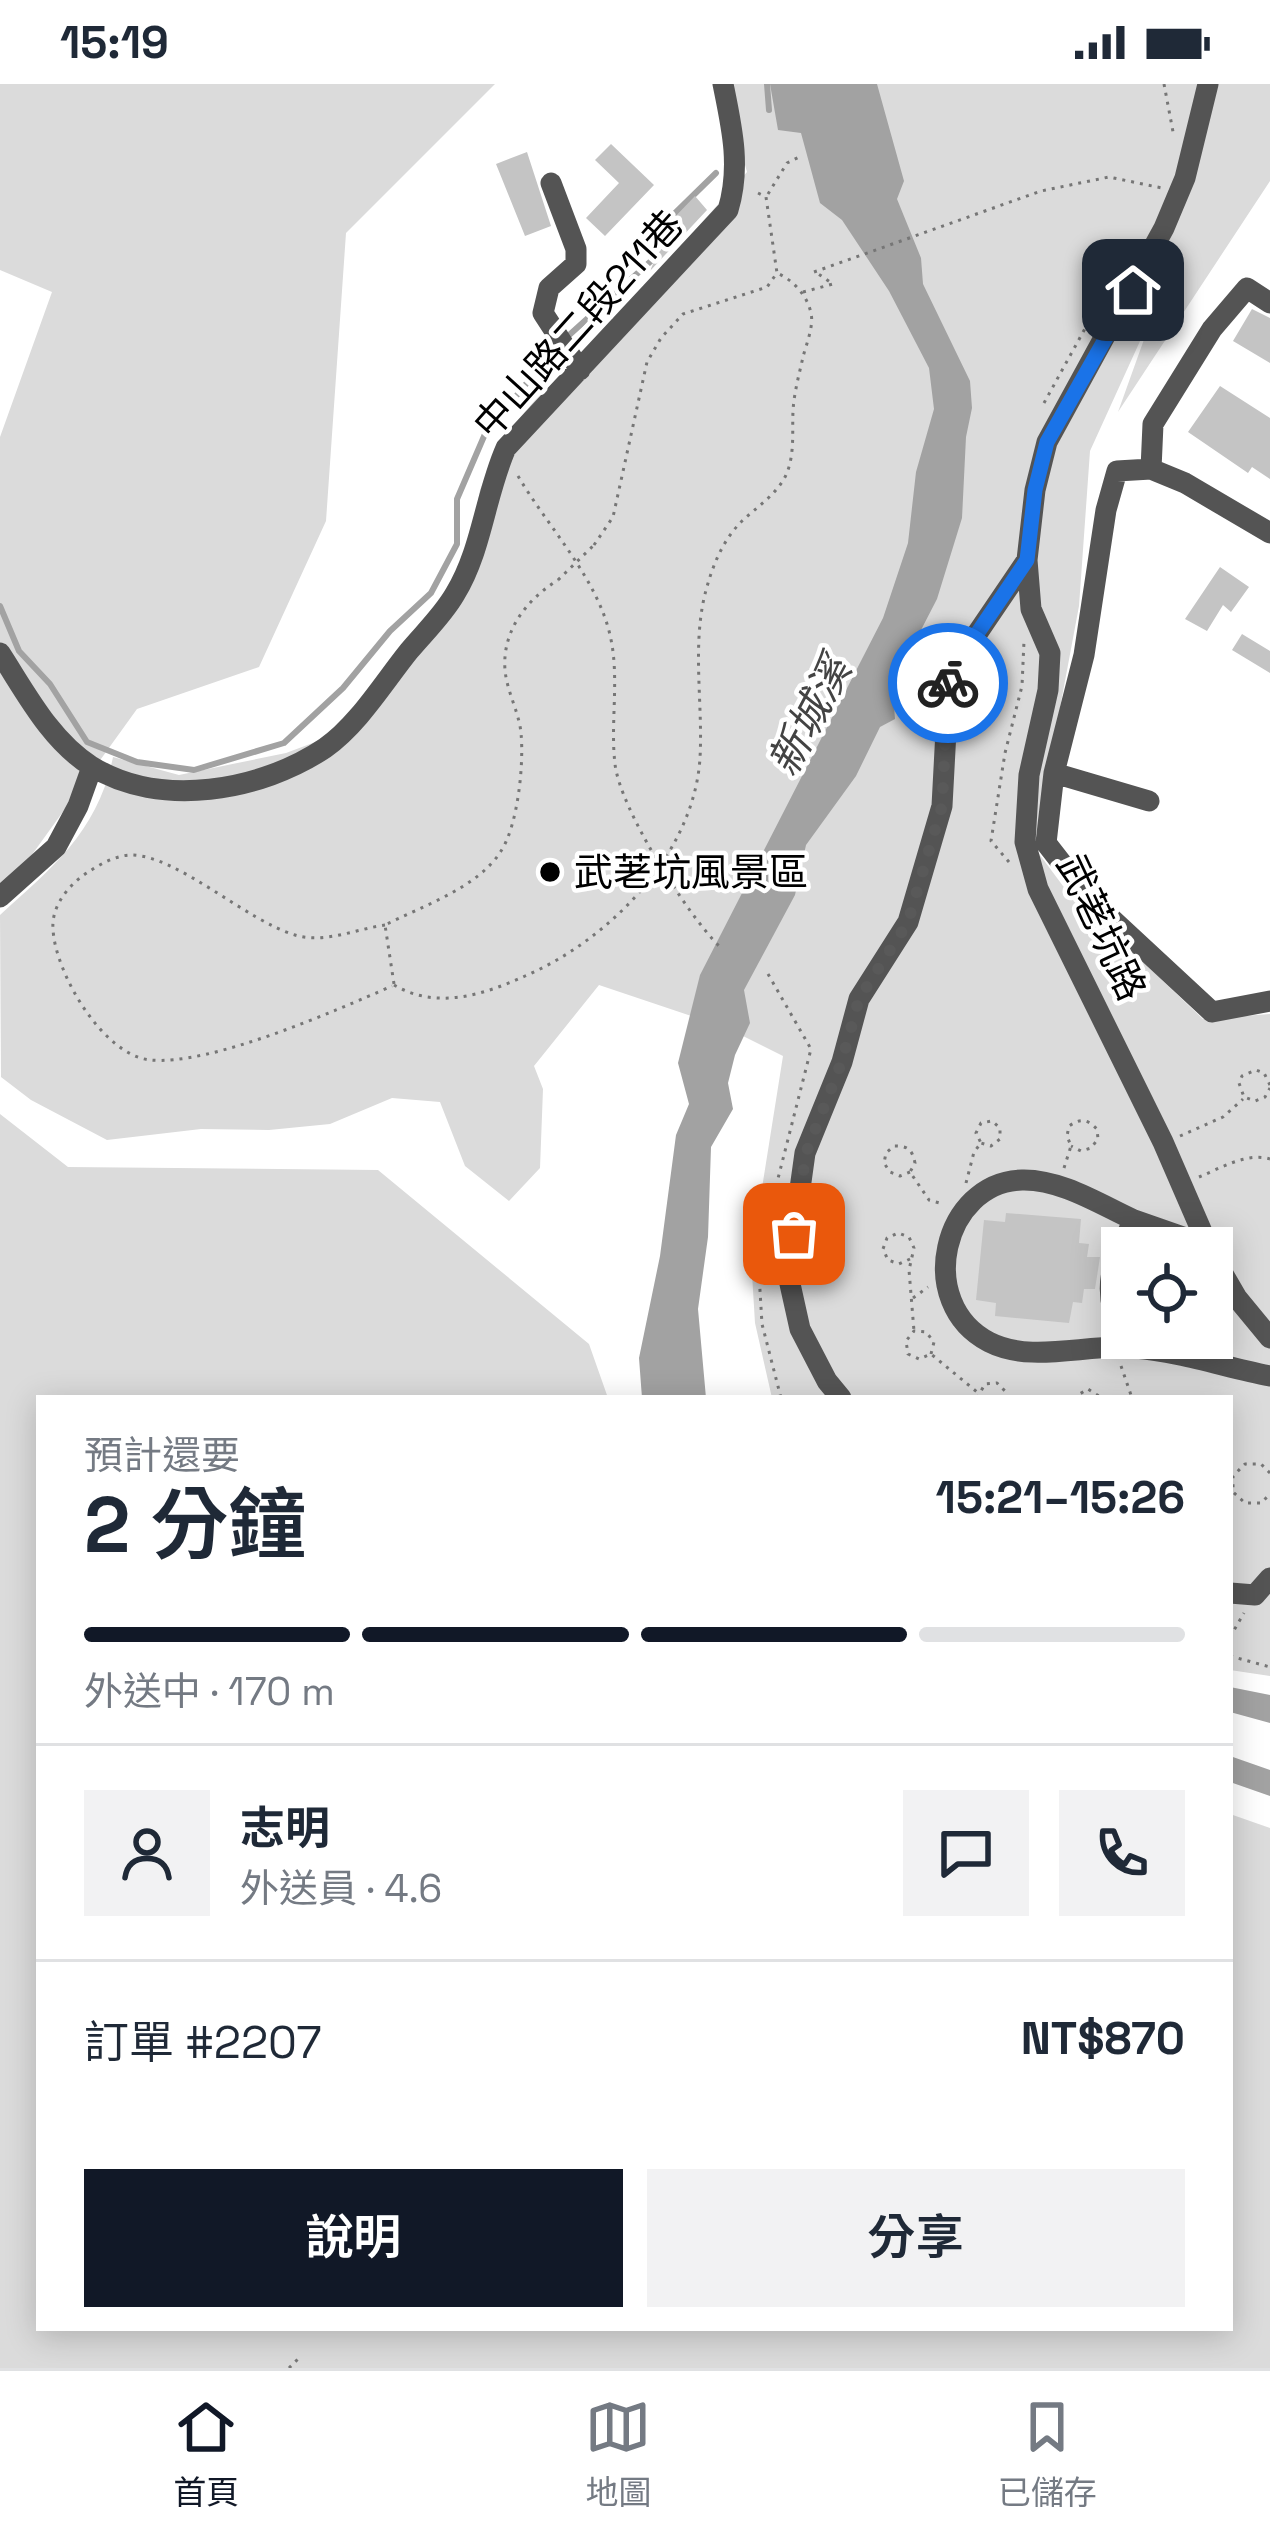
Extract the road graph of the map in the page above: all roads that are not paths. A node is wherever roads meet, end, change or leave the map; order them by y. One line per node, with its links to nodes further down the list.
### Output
1 (724, 84): 5 (street, 中山路二段211巷)
2 (1208, 84): 8 (street, 武荖坑路)
3 (551, 184): 5 (street)
4 (1270, 303): 6 (street)
5 (571, 356): 10 (street, 中山路二段211巷)
6 (1150, 469): 7 (street); 11 (street)
7 (1270, 533)
8 (1027, 560): 18 (street, 武荖坑路); 24 (street)
9 (0, 653): 10 (street, 中山路二段211巷)
10 (92, 767): 13 (street)
11 (1054, 773): 12 (street); 14 (street)
12 (1149, 801)
13 (0, 897)
14 (1270, 1001)
15 (1135, 1220): 16 (street); 17 (street); 21 (street)
16 (1131, 1227)
17 (1155, 1227)
18 (1199, 1227)
19 (1233, 1290): 20 (street, 武荖坑路)
20 (1270, 1338)
21 (1101, 1343)
22 (1199, 1359): 23 (street)
23 (1270, 1376)
24 (839, 1395)

